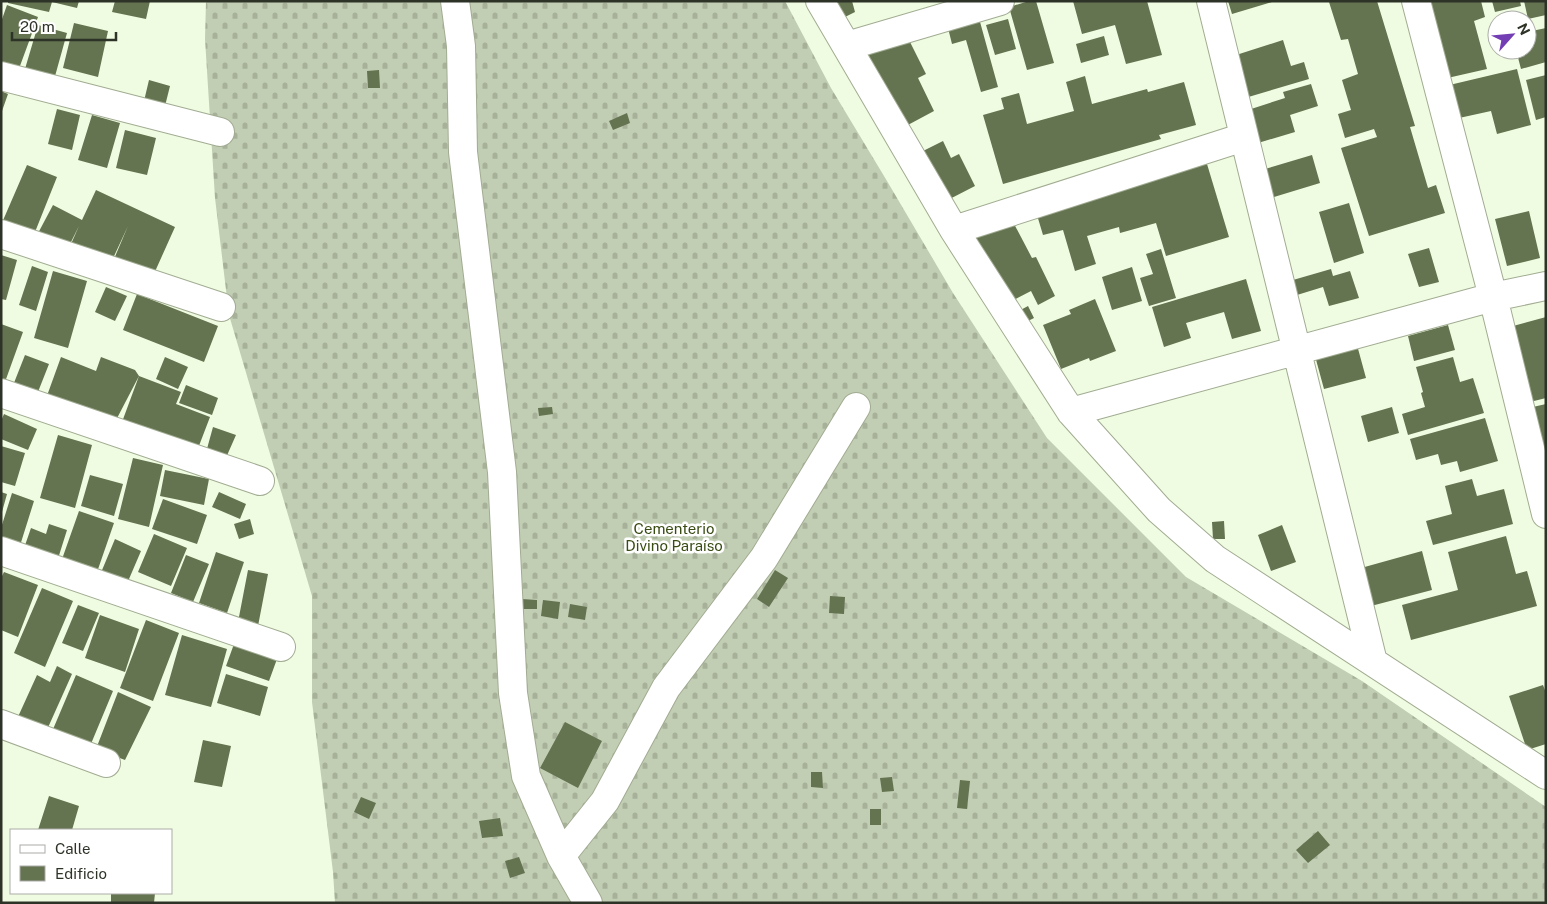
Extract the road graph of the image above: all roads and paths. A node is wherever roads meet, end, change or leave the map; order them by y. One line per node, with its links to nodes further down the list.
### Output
1 (455, 1): 27 (street)
2 (820, 1): 6 (street)
3 (1000, 1): 6 (street)
4 (1211, 1): 9 (street)
5 (1416, 1): 13 (street)
6 (847, 46): 10 (street)
7 (1, 76): 8 (street)
8 (220, 132)
9 (1244, 136): 10 (street); 15 (street)
10 (954, 230): 18 (street)
11 (1, 234): 14 (street)
12 (1546, 286): 13 (street)
13 (1493, 297): 15 (street); 20 (street)
14 (221, 307)
15 (1296, 350): 18 (street); 23 (street)
16 (1, 393): 19 (street)
17 (856, 407): 27 (street)
18 (1071, 412): 23 (street)
19 (260, 481)
20 (1546, 514)
21 (1, 551): 22 (street)
22 (281, 647)
23 (1373, 662): 26 (street)
24 (1, 724): 25 (street)
25 (106, 763)
26 (1546, 775)
27 (561, 856): 28 (street)
28 (588, 903)

